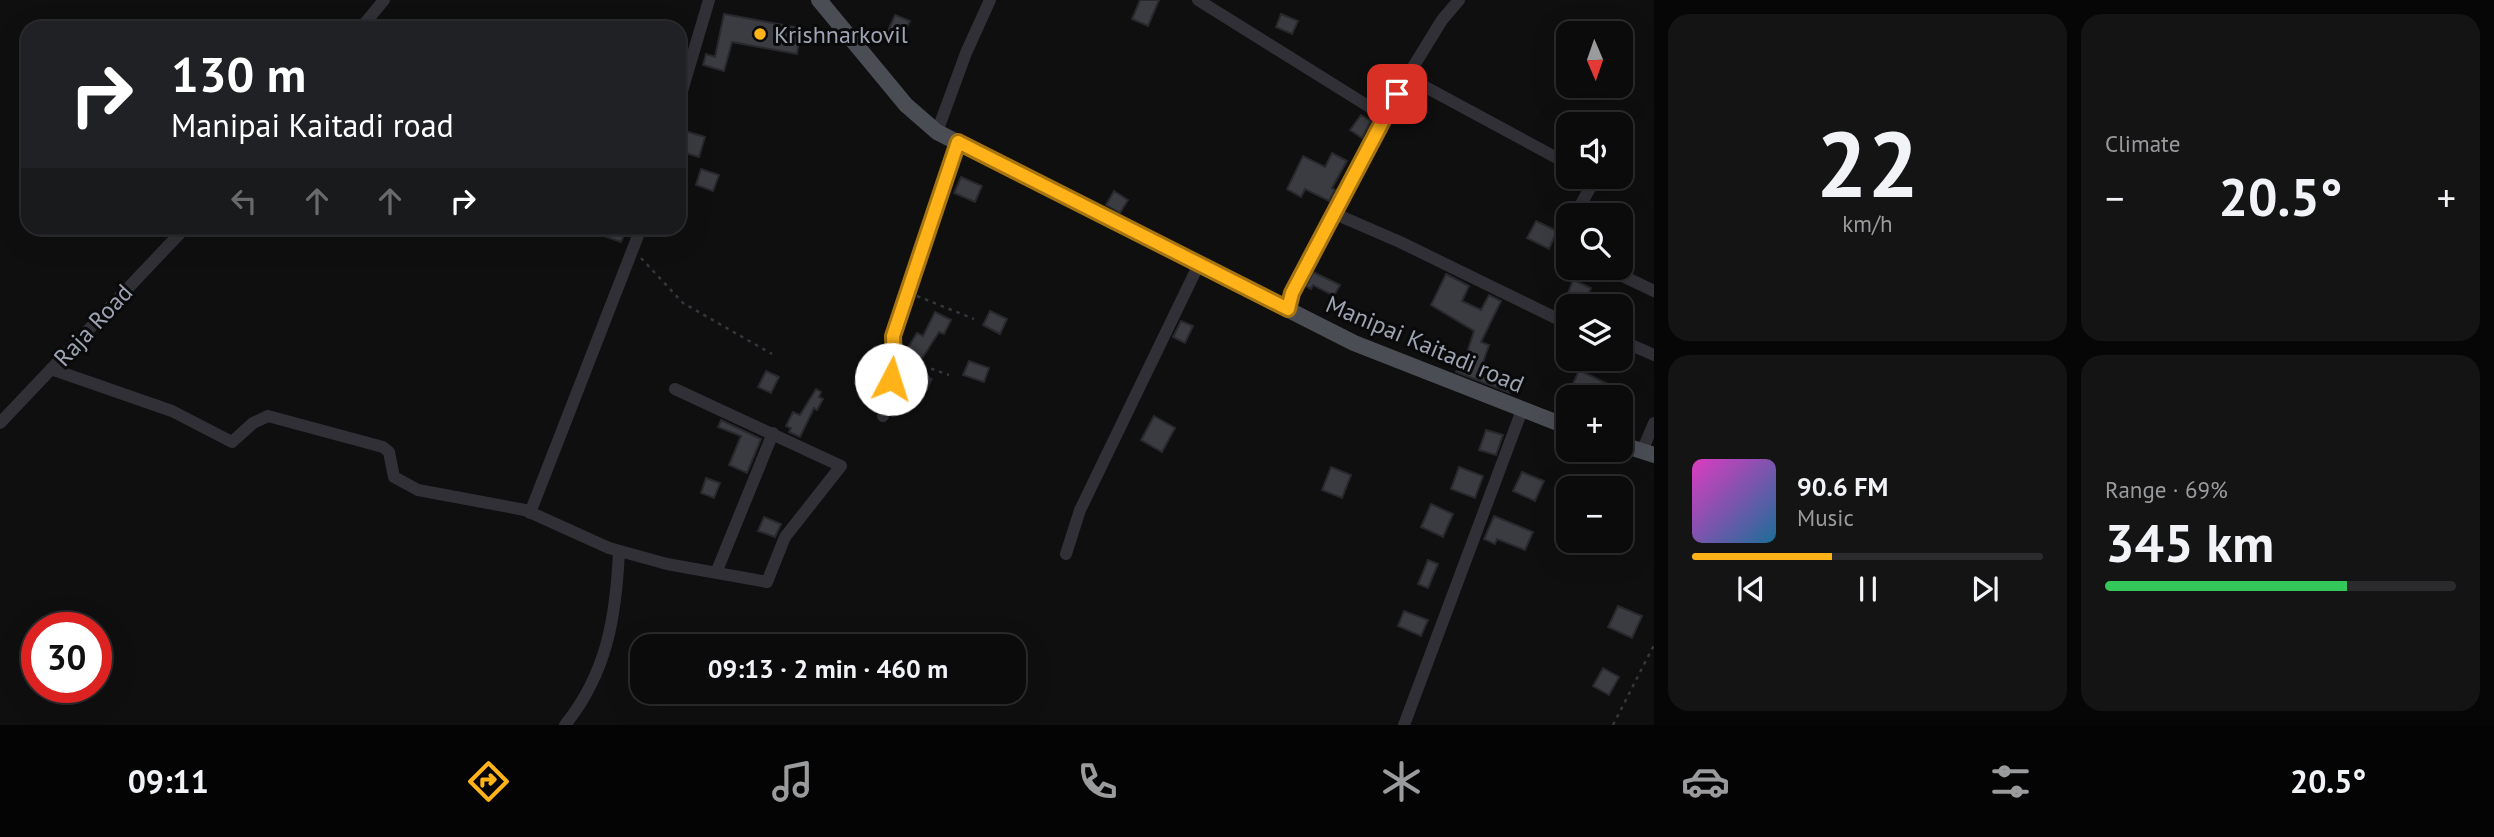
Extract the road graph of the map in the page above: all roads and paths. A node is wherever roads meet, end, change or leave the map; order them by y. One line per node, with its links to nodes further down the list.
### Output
1 (384, 0): 7 (street)
2 (709, 0): 9 (street)
3 (819, 0): 11 (main road, Manipai Kaitadi road)
4 (990, 0): 11 (street)
5 (1198, 0): 10 (street)
6 (1459, 0): 8 (street)
7 (366, 21)
8 (1407, 77): 10 (street); 13 (street)
9 (686, 78)
10 (1384, 116): 14 (street)
11 (937, 132): 12 (main road, Manipai Kaitadi road)
12 (958, 142): 18 (main road, Manipai Kaitadi road); 21 (street)
13 (1556, 158)
14 (1333, 214): 22 (street); 23 (street)
15 (178, 235): 29 (street, Raja Road)
16 (639, 235): 17 (street)
17 (635, 246): 26 (path); 39 (street)
18 (1199, 264): 22 (main road, Manipai Kaitadi road); 41 (street)
19 (1631, 280): 20 (street)
20 (1654, 291)
21 (907, 292): 24 (path); 27 (street)
22 (1288, 309): 32 (main road, Manipai Kaitadi road)
23 (1556, 318)
24 (974, 319)
25 (1633, 346): 28 (street)
26 (772, 354)
27 (894, 355): 30 (path); 33 (street)
28 (1654, 355)
29 (51, 369): 34 (street, Raja Road); 39 (street)
30 (949, 375)
31 (676, 389): 37 (street)
32 (1522, 410): 35 (main road, Manipai Kaitadi road); 45 (street)
33 (883, 416)
34 (0, 423)
35 (1556, 423)
36 (1654, 423): 38 (street)
37 (773, 433): 42 (street); 42 (street)
38 (1648, 453)
39 (530, 513): 40 (street)
40 (619, 551): 42 (street); 44 (street)
41 (1066, 554)
42 (716, 572)
43 (1654, 645): 46 (path)
44 (565, 725)
45 (1404, 725)
46 (1613, 725)

